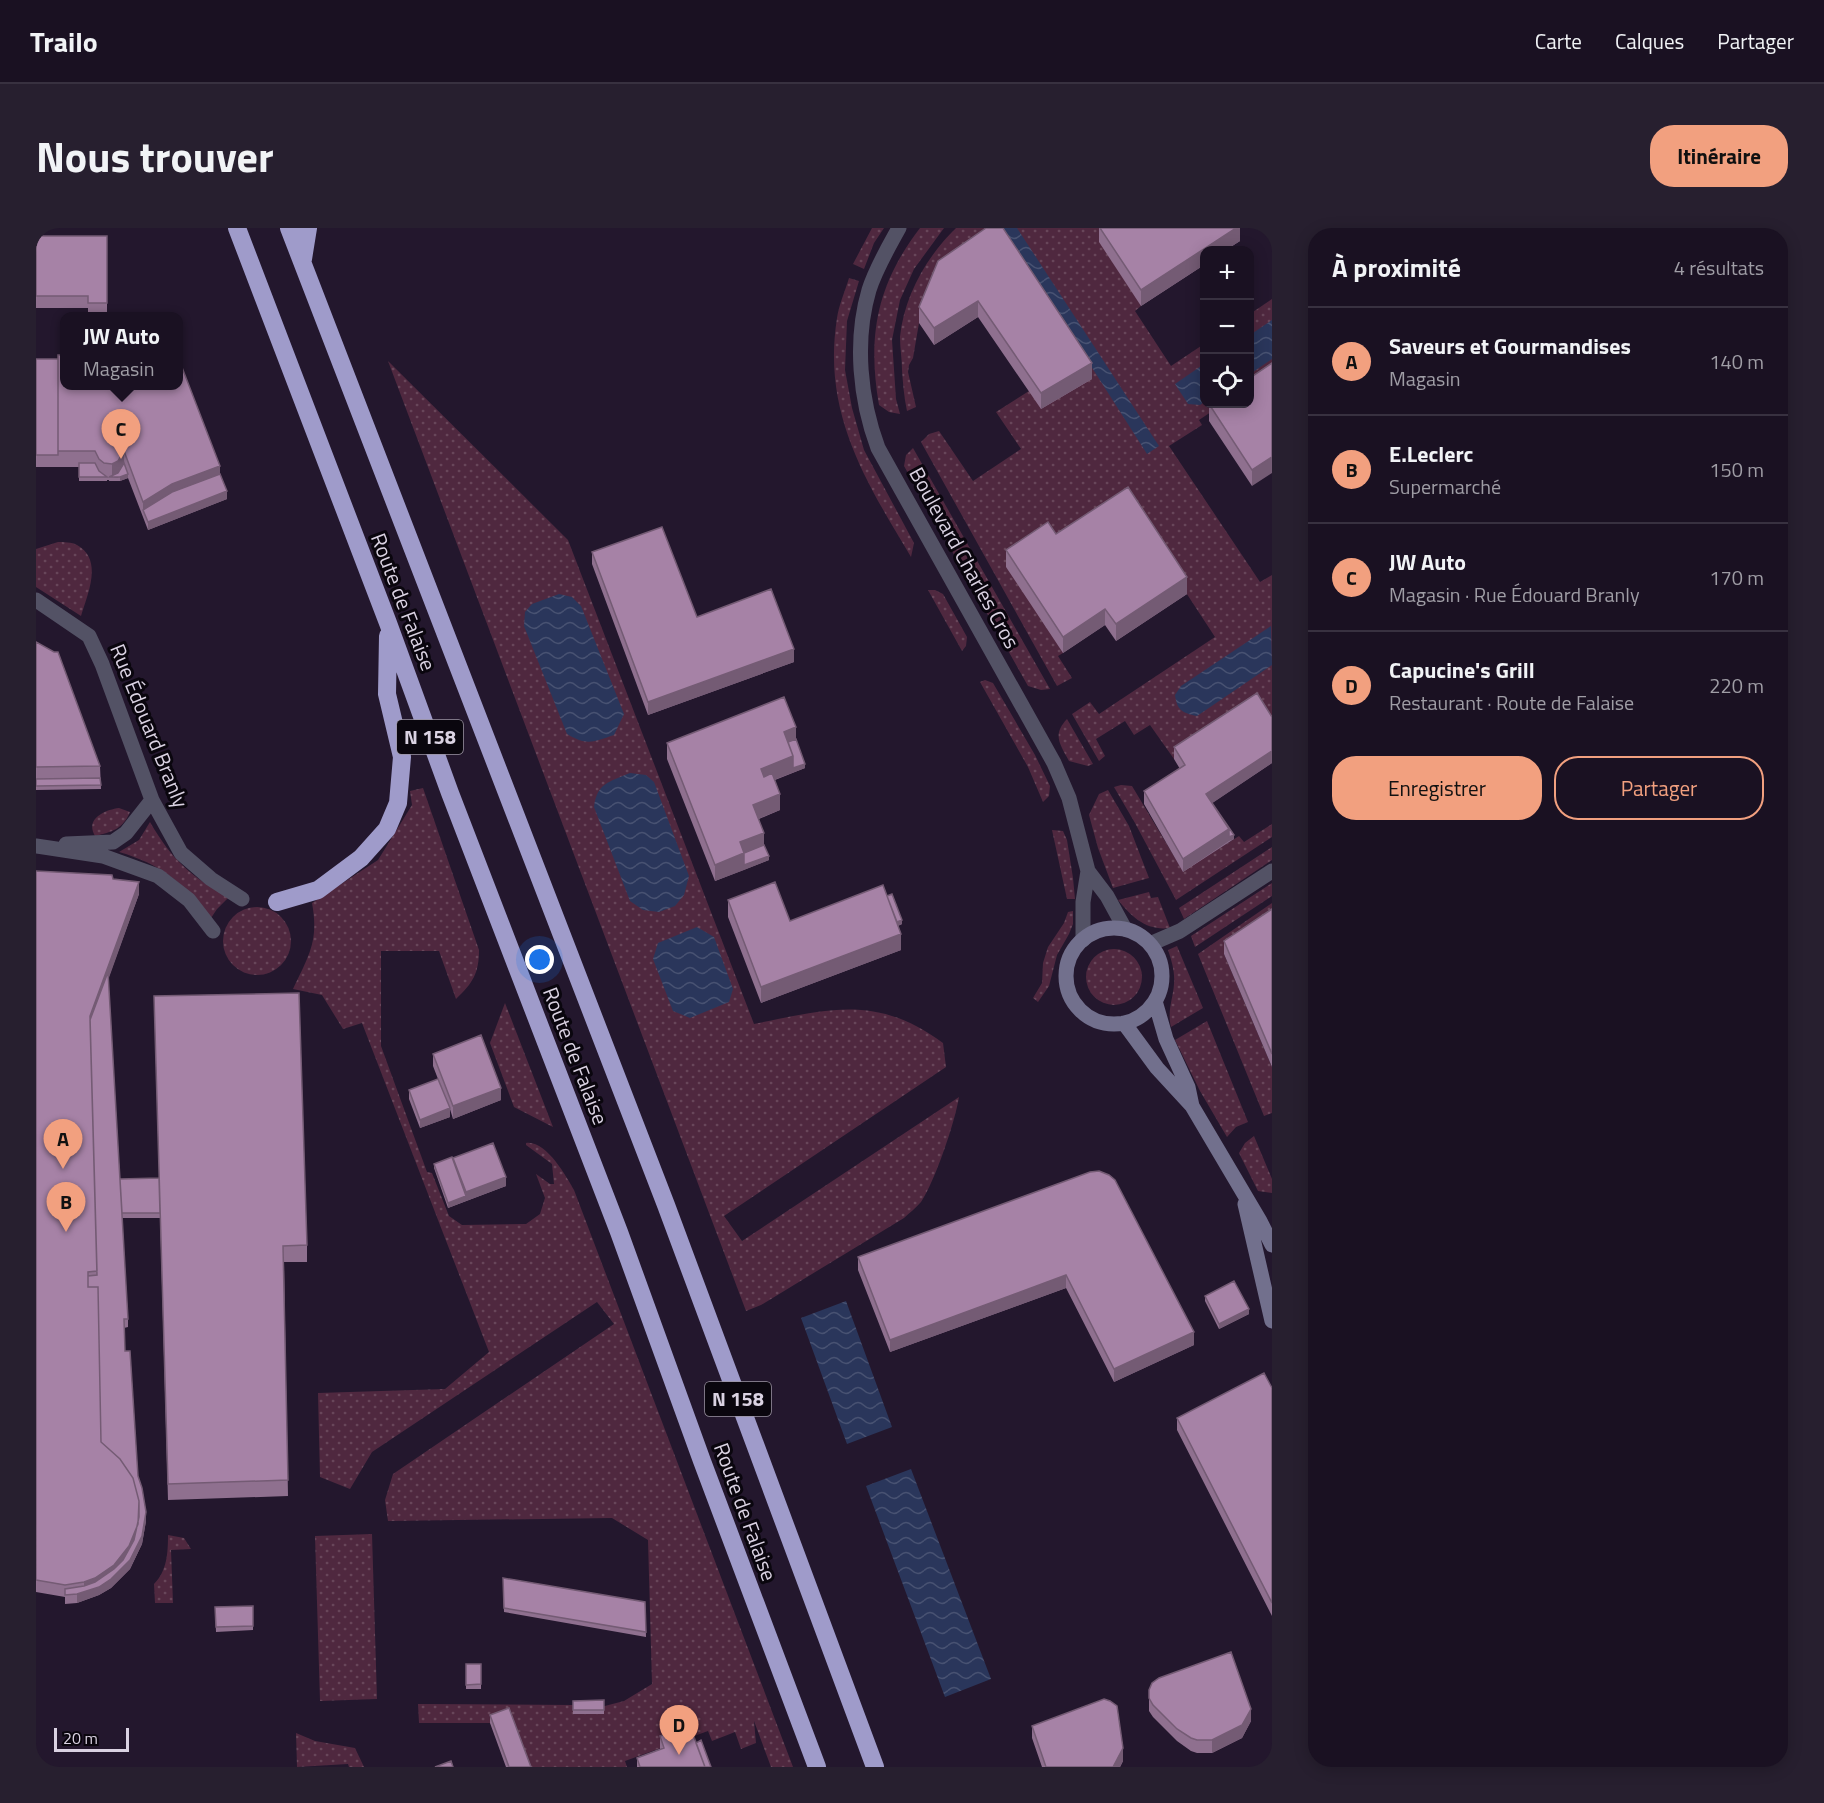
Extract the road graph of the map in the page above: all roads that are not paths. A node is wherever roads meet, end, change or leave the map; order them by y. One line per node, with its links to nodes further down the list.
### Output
1 (237, 228): 9 (highway, Route de Falaise / N 158)
2 (289, 228): 7 (highway, Route de Falaise / N 158)
3 (308, 228): 7 (highway, N 158)
4 (898, 228): 6 (street)
5 (907, 228): 6 (street)
6 (884, 255): 12 (street, Boulevard Charles Cros)
7 (303, 261): 27 (highway, Route de Falaise / N 158)
8 (36, 600): 10 (street, Rue Édouard Branly)
9 (388, 623): 15 (highway, N 158); 26 (highway, Route de Falaise / N 158)
10 (152, 800): 11 (street); 14 (street, Rue Édouard Branly)
11 (36, 846): 17 (street)
12 (1088, 871): 16 (street, Boulevard Charles Cros); 18 (street, Boulevard Charles Cros)
13 (1272, 872): 19 (street)
14 (242, 899)
15 (278, 902)
16 (1125, 930): 18 (street); 19 (street)
17 (213, 931)
18 (1083, 940): 21 (street)
19 (1150, 944): 20 (street)
20 (1155, 1000): 21 (street); 22 (street)
21 (1124, 1023): 22 (street)
22 (1192, 1106): 23 (street)
23 (1242, 1192): 24 (street); 25 (street)
24 (1272, 1245)
25 (1272, 1321)
26 (817, 1767)
27 (875, 1767)

